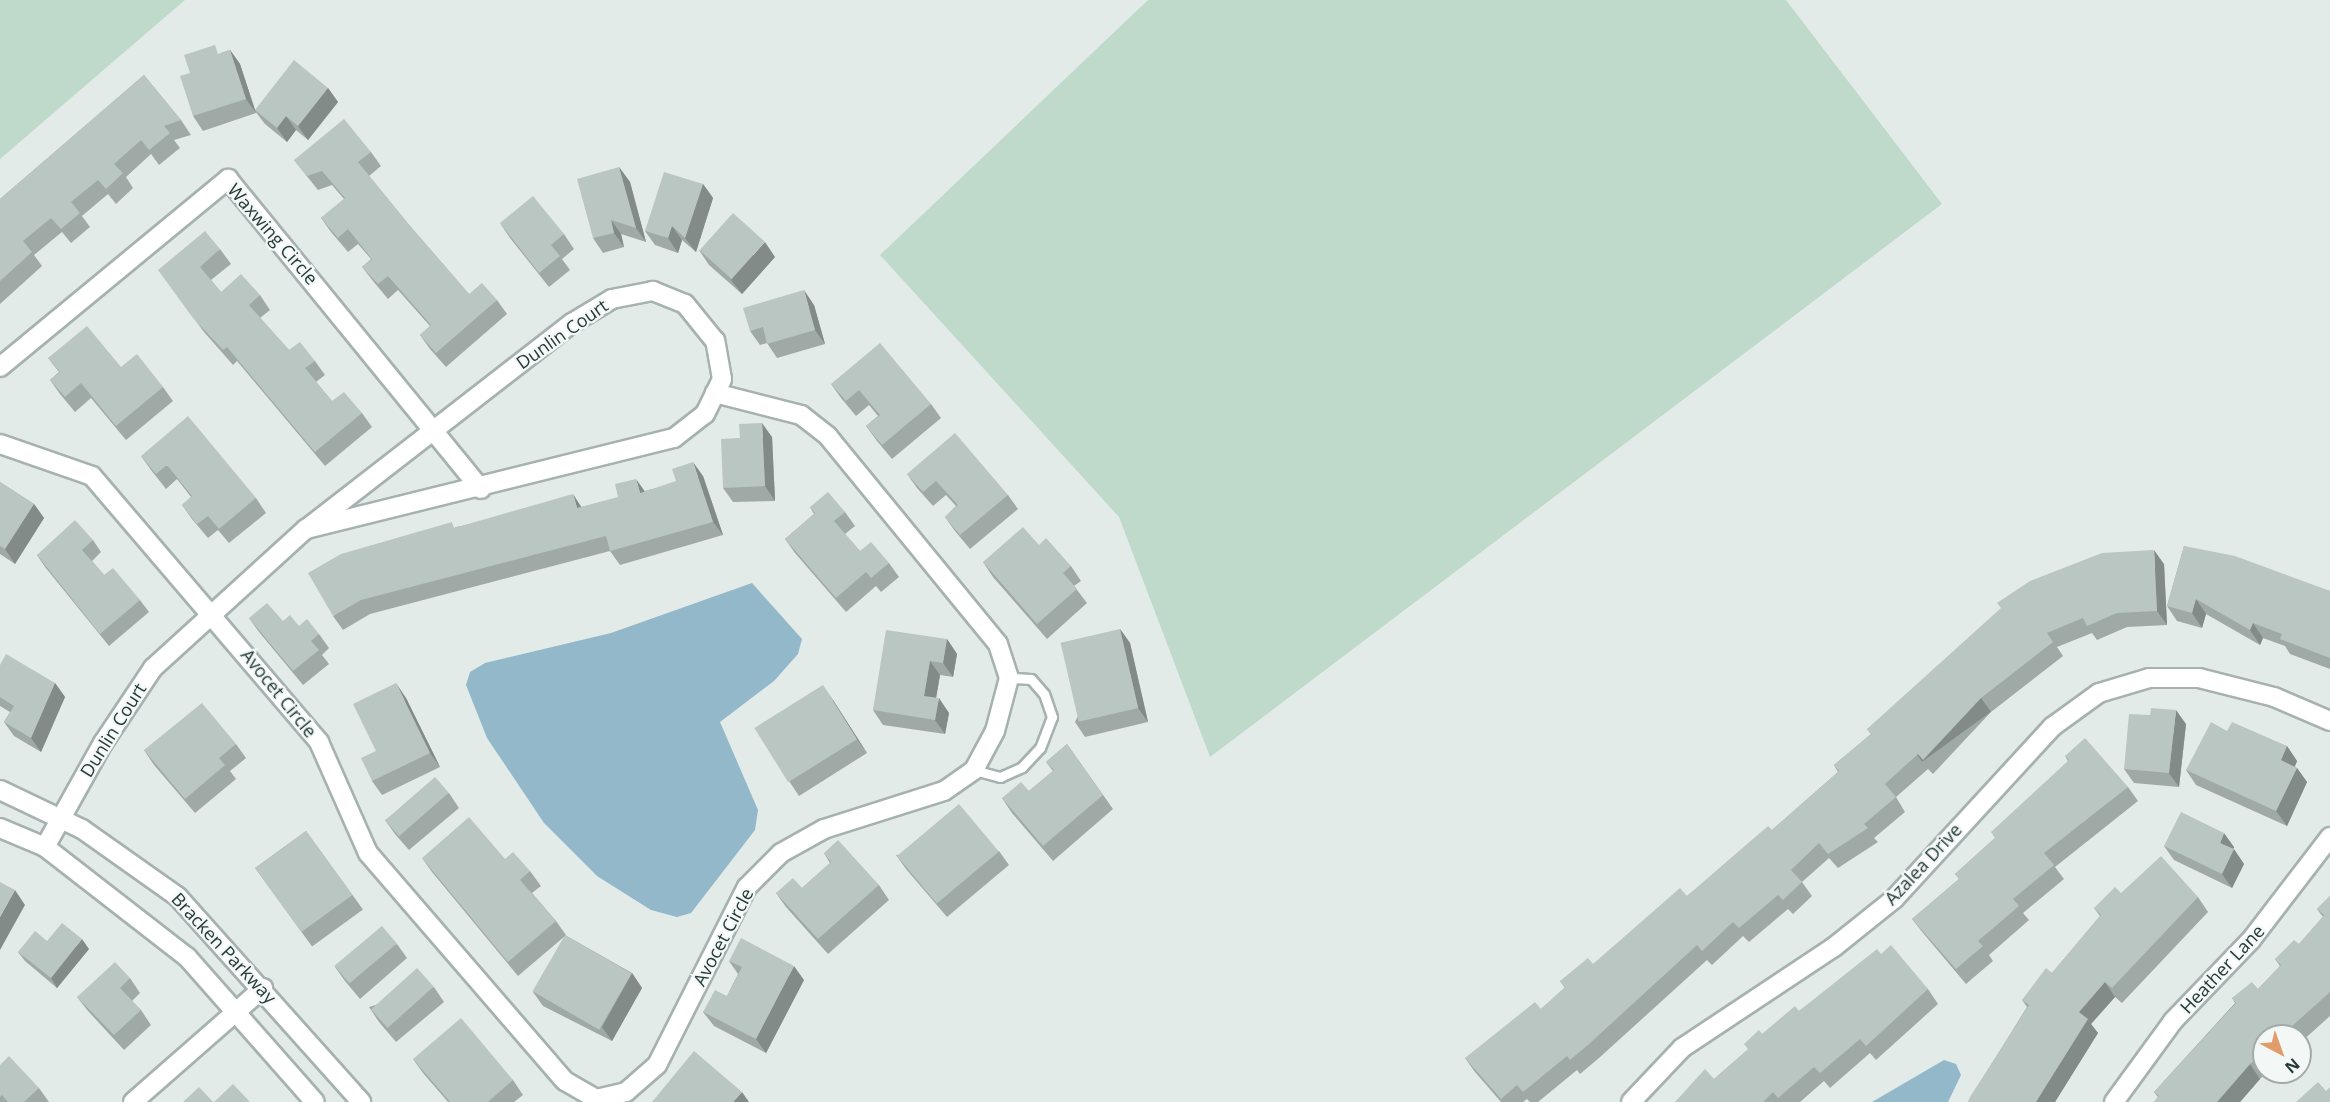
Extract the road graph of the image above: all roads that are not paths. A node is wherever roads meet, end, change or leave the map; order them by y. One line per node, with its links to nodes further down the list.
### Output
1 (0, 367): 3 (street, Waxwing Circle)
2 (716, 393): 3 (street, Dunlin Court); 5 (street, Dunlin Court); 8 (street)
3 (434, 427): 5 (street, Waxwing Circle); 6 (street, Dunlin Court)
4 (0, 444): 7 (street)
5 (481, 489): 6 (street, Dunlin Court)
6 (306, 529): 7 (street, Dunlin Court)
7 (214, 614): 10 (street, Avocet Circle); 12 (street, Dunlin Court)
8 (1009, 678): 10 (street, Avocet Circle); 10 (lane)
9 (2330, 721): 18 (street, Azalea Drive)
10 (974, 770)
11 (0, 790): 12 (street, Bracken Parkway)
12 (61, 817): 15 (street, Dunlin Court); 16 (street, Bracken Parkway)
13 (0, 828): 15 (street, Bracken Parkway)
14 (2330, 837): 22 (street, Heather Lane)
15 (45, 847): 17 (street, Bracken Parkway)
16 (263, 988): 17 (street); 21 (street, Bracken Parkway)
17 (238, 1014): 19 (street); 20 (street, Bracken Parkway)
18 (1632, 1098)
19 (133, 1102)
20 (315, 1102)
21 (360, 1102)
22 (2114, 1102)

